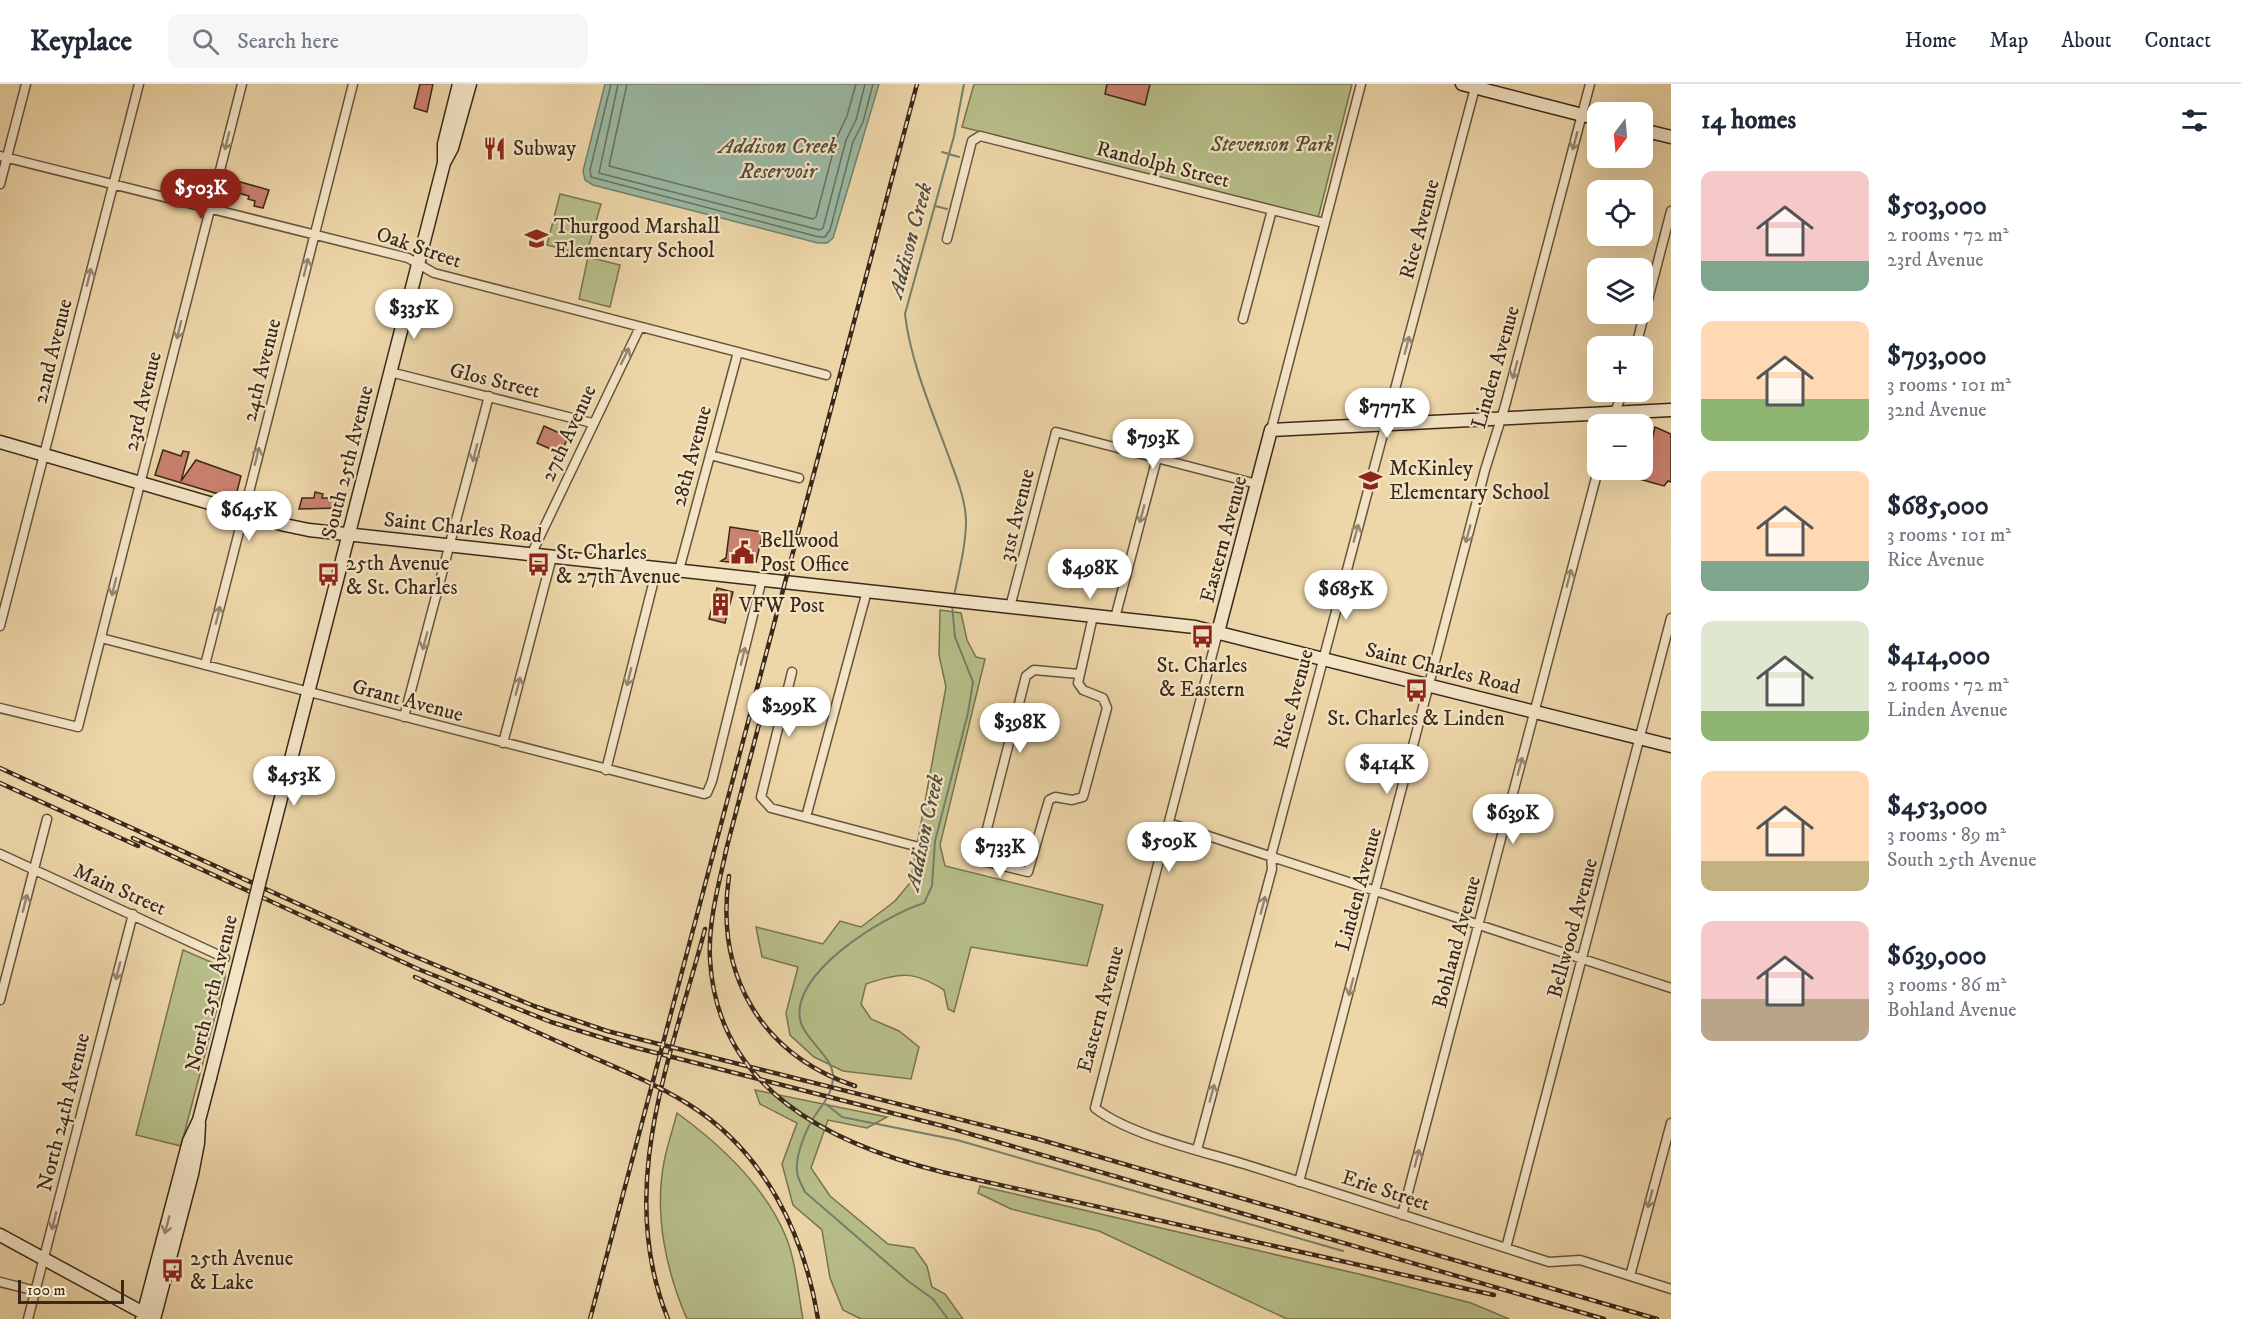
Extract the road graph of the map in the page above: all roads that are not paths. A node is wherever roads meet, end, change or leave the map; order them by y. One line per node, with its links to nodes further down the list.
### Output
1 (26, 84): 15 (street)
2 (138, 84): 18 (street, 22nd Avenue)
3 (242, 84): 19 (street, 23rd Avenue, one-way to 19)
4 (353, 84): 23 (street, 24th Avenue)
5 (459, 84): 16 (main road, South 25th Avenue)
6 (470, 84): 16 (main road, South 25th Avenue)
7 (1361, 84): 22 (street, Eastern Avenue)
8 (1462, 84): 10 (main road)
9 (1590, 84): 11 (street, Linden Avenue)
10 (1476, 86): 11 (main road); 38 (street, Rice Avenue, one-way to 10)
11 (1582, 114): 12 (main road); 36 (street, Linden Avenue, one-way to 36)
12 (1587, 115)
13 (1653, 133): 14 (main road)
14 (1671, 137)
15 (3, 157): 17 (street); 18 (street, Oak Street)
16 (444, 163): 25 (main road, South 25th Avenue)
17 (0, 184)
18 (113, 185): 19 (street, Oak Street); 41 (street, 22nd Avenue, one-way to 18)
19 (210, 209): 23 (street, Oak Street); 46 (street, 23rd Avenue, one-way to 46)
20 (1272, 210): 22 (street, Randolph Street); 24 (street, Randolph Street); 26 (street)
21 (1671, 211): 28 (street)
22 (1324, 223): 39 (street, Eastern Avenue)
23 (314, 235): 25 (street, Oak Street); 48 (street, 24th Avenue, one-way to 23)
24 (947, 239)
25 (418, 264): 27 (street, Oak Street); 30 (main road, South 25th Avenue)
26 (1243, 319)
27 (640, 327): 29 (street, Oak Street); 37 (street, 27th Avenue, one-way to 27)
28 (1639, 336)
29 (738, 352): 31 (street, Oak Street); 42 (street, 28th Avenue)
30 (390, 372): 32 (street, Glos Street); 49 (main road, South 25th Avenue)
31 (826, 375)
32 (489, 396): 37 (street, Glos Street); 50 (street, one-way to 50)
33 (1619, 402): 35 (street)
34 (1671, 410): 35 (main road)
35 (1615, 412): 36 (main road)
36 (1501, 417): 38 (main road); 68 (street, Linden Avenue, one-way to 68)
37 (592, 423): 51 (street, 27th Avenue)
38 (1386, 424): 39 (main road); 64 (street, Rice Avenue, one-way to 38)
39 (1271, 430): 47 (main road, Eastern Avenue)
40 (0, 442): 41 (main road, Saint Charles Road)
41 (44, 455): 46 (main road, Saint Charles Road); 61 (street, 22nd Avenue)
42 (710, 455): 44 (street); 54 (street, 28th Avenue)
43 (1156, 458): 47 (street); 57 (street, 31st Avenue); 59 (street, one-way to 59)
44 (799, 478)
45 (1595, 480): 71 (street, Bohland Avenue, one-way to 45)
46 (140, 483): 48 (main road, Saint Charles Road); 63 (street, 23rd Avenue, one-way to 63)
47 (1257, 484): 62 (main road, Eastern Avenue)
48 (243, 513): 49 (main road, Saint Charles Road); 65 (street, 24th Avenue, one-way to 48)
49 (349, 534): 50 (main road, Saint Charles Road); 69 (main road, South 25th Avenue)
50 (451, 546): 51 (main road, Saint Charles Road); 72 (street, one-way to 72)
51 (531, 555): 52 (main road, Saint Charles Road)
52 (552, 557): 53 (main road, Saint Charles Road); 74 (street, one-way to 52)
53 (657, 568): 54 (main road, Saint Charles Road); 76 (street, one-way to 76)
54 (679, 570): 55 (main road, Saint Charles Road)
55 (762, 579): 56 (main road, Saint Charles Road); 76 (street, Grant Avenue, one-way to 55)
56 (867, 591): 57 (main road, Saint Charles Road); 77 (street)
57 (1010, 607): 58 (main road, Saint Charles Road)
58 (1093, 616): 59 (main road, Saint Charles Road); 67 (street)
59 (1115, 618): 62 (main road, Saint Charles Road)
60 (1671, 618): 73 (street, Bellwood Avenue)
61 (0, 626)
62 (1218, 632): 64 (main road, Saint Charles Road); 79 (street, Eastern Avenue)
63 (101, 638): 65 (street, Grant Avenue); 70 (street, 23rd Avenue)
64 (1323, 657): 68 (main road, Saint Charles Road); 82 (street, Rice Avenue)
65 (205, 665): 69 (street, Grant Avenue)
66 (792, 672): 77 (street)
67 (1079, 674): 67 (street)
68 (1428, 684): 71 (main road, Saint Charles Road); 85 (street, Linden Avenue)
69 (308, 692): 72 (street, Grant Avenue); 84 (main road, South 25th Avenue)
70 (0, 708)
71 (1534, 711): 73 (main road, Saint Charles Road); 87 (street, Bohland Avenue, one-way to 71)
72 (404, 717): 74 (street, Grant Avenue)
73 (1639, 738): 75 (main road, Saint Charles Road); 89 (street, Bellwood Avenue)
74 (504, 743): 76 (street, Grant Avenue)
75 (1671, 746)
76 (606, 770)
77 (806, 817): 80 (street)
78 (47, 819): 83 (street)
79 (1169, 823): 82 (street); 92 (street, Eastern Avenue)
80 (915, 846)
81 (0, 854): 83 (street, Main Street)
82 (1271, 856): 85 (street); 94 (street, Rice Avenue, one-way to 82)
83 (33, 870): 86 (street, Main Street); 91 (street, one-way to 83)
84 (261, 876): 104 (main road, North 25th Avenue, bridge)
85 (1376, 892): 87 (street); 95 (street, Linden Avenue, one-way to 95)
86 (133, 914): 88 (street, Main Street); 99 (street, North 24th Avenue, one-way to 99)
87 (1479, 926): 89 (street); 96 (street, Bohland Avenue, one-way to 87)
88 (225, 957)
89 (1582, 960): 90 (street); 98 (street, Bellwood Avenue)
90 (1671, 988)
91 (0, 1000)
92 (1095, 1108): 94 (street, Erie Street)
93 (1671, 1122): 100 (street, one-way to 100)
94 (1197, 1150): 95 (street, Erie Street)
95 (1299, 1182): 96 (street, Erie Street)
96 (1402, 1215): 98 (street, Erie Street)
97 (0, 1235): 99 (main road)
98 (1506, 1248): 100 (street, Erie Street)
99 (44, 1258): 103 (street, North 24th Avenue); 104 (main road)
100 (1629, 1276): 102 (street, Erie Street)
101 (0, 1282): 103 (street)
102 (1671, 1288)
103 (36, 1291): 105 (street, North 24th Avenue)
104 (150, 1318)
105 (28, 1319)

